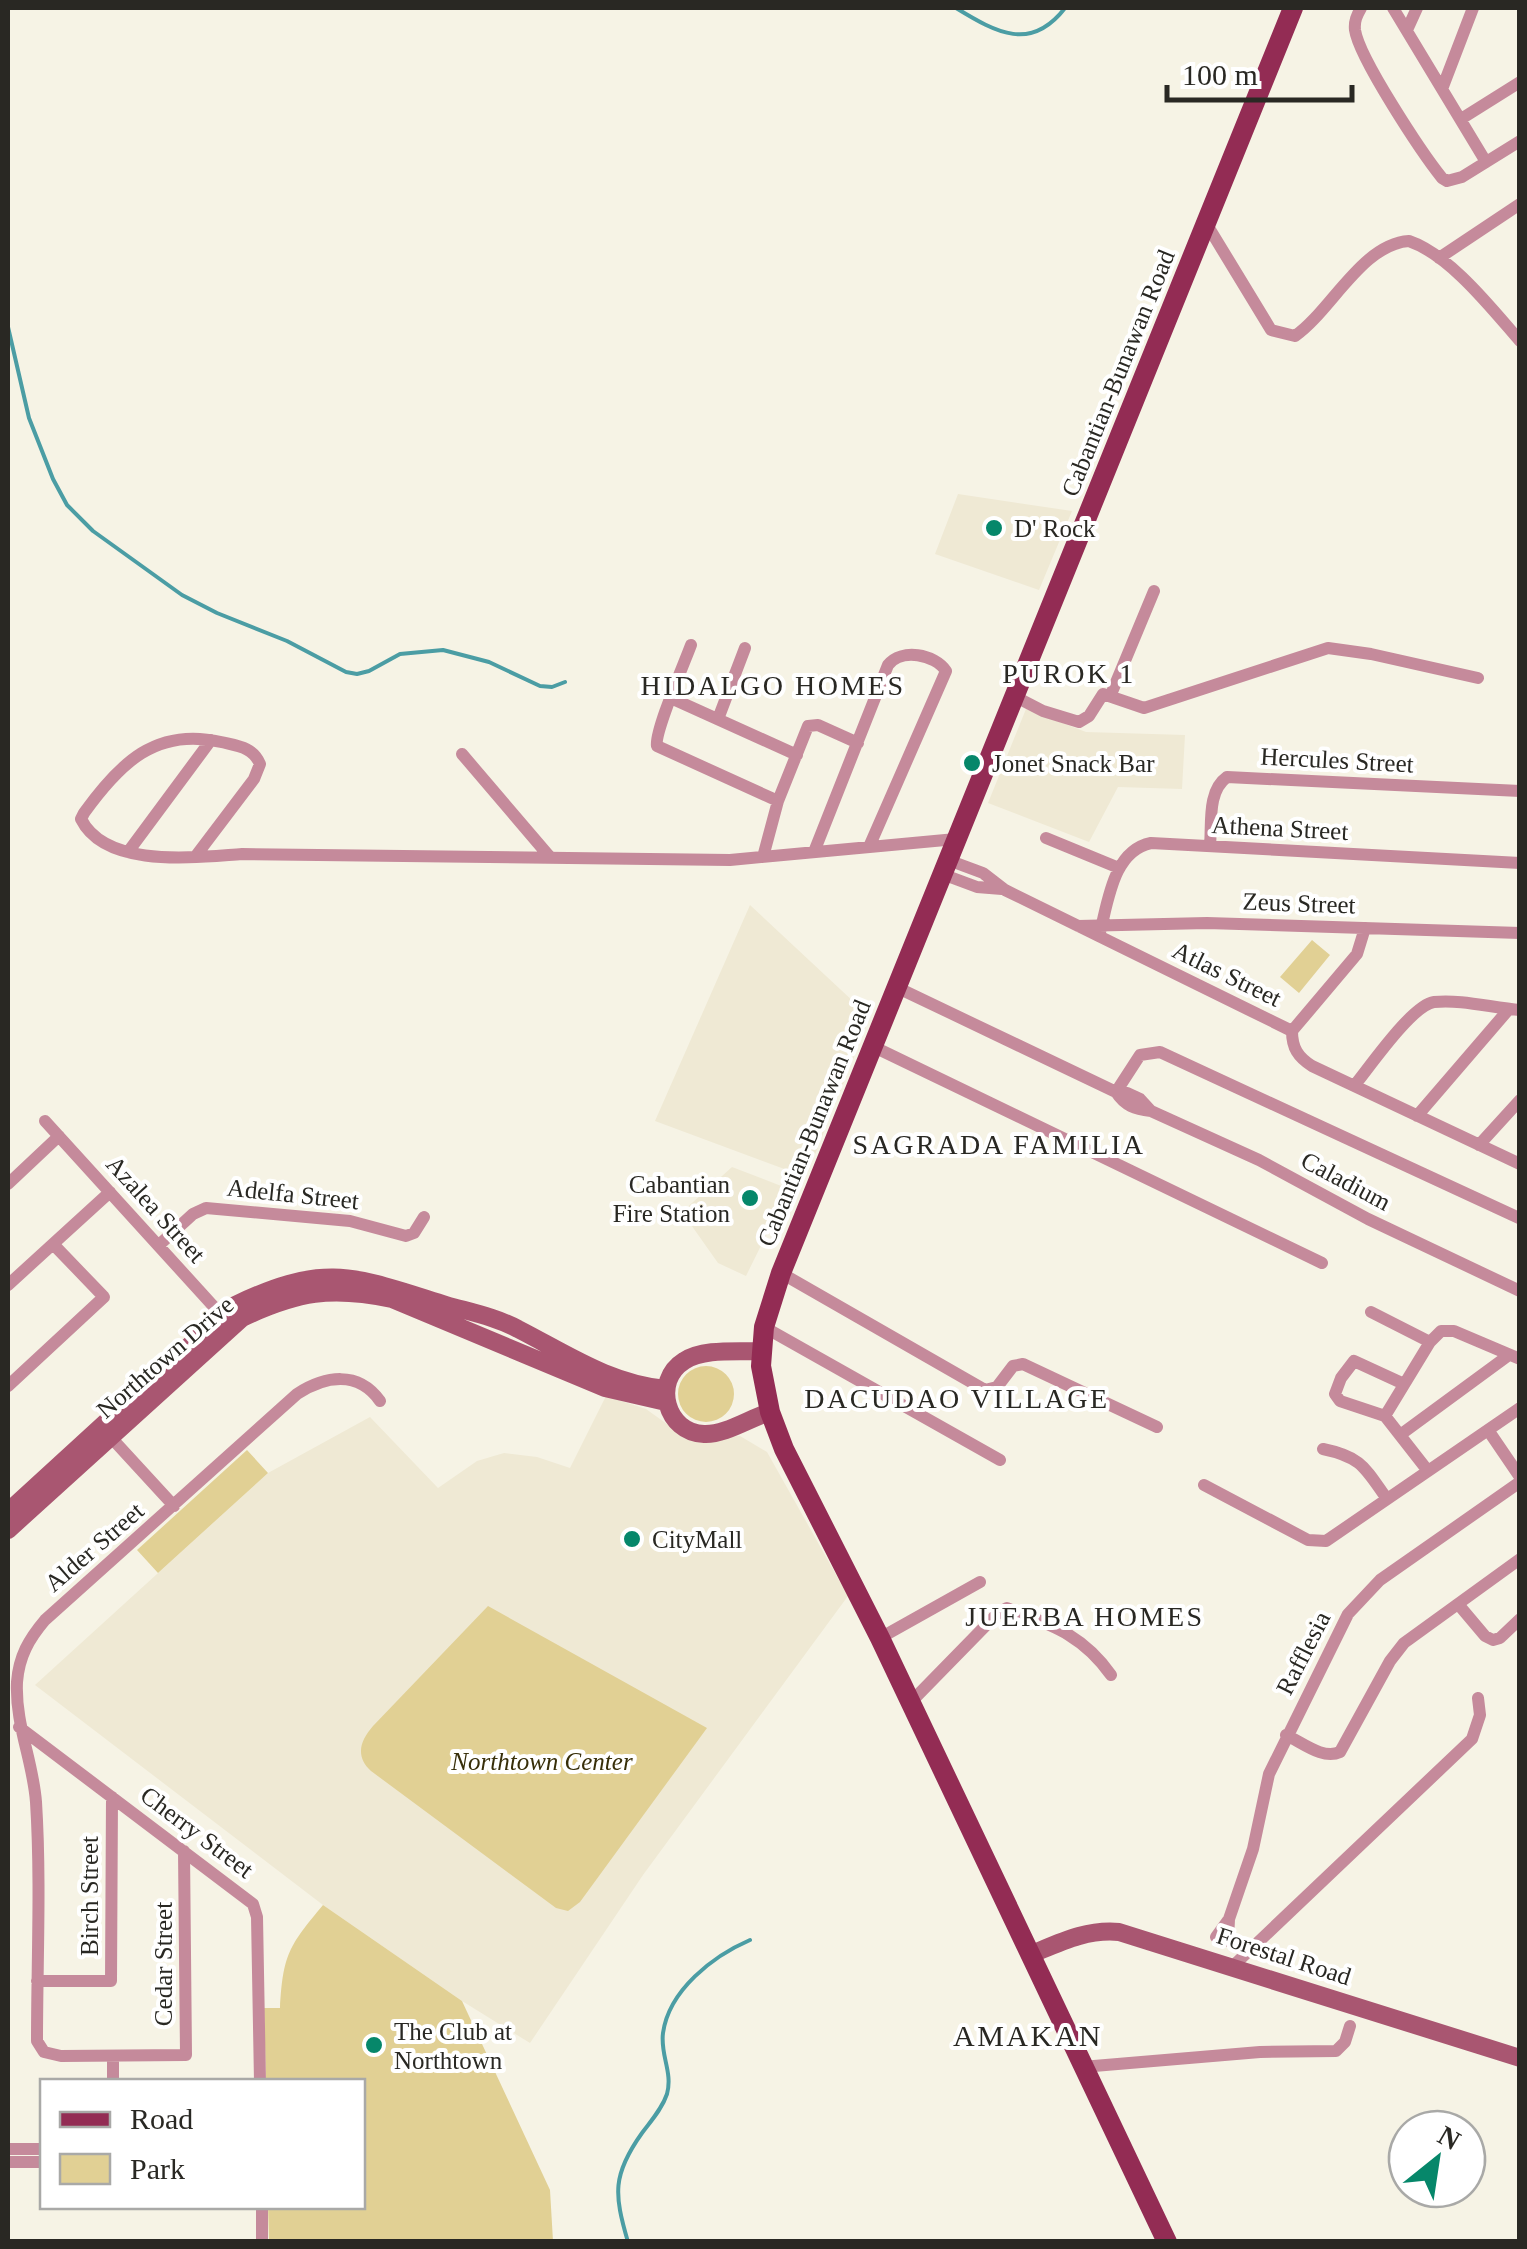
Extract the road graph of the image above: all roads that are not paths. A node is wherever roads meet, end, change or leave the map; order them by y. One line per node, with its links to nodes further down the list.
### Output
1 (1293, 8): 13 (main road, Cabantian-Bunawan Road)
2 (1361, 8): 11 (street)
3 (1393, 8): 6 (street)
4 (1417, 8): 6 (street)
5 (1473, 8): 8 (street)
6 (1407, 30): 8 (street)
7 (1520, 82): 9 (street)
8 (1442, 89): 9 (street)
9 (1460, 119): 11 (street)
10 (1520, 141): 11 (street)
11 (1486, 162)
12 (1520, 204): 14 (street)
13 (1206, 223): 14 (street); 21 (main road, Cabantian-Bunawan Road)
14 (1439, 258): 15 (street)
15 (1520, 341)
16 (1154, 591): 20 (street)
17 (691, 645): 22 (street)
18 (744, 648): 23 (street)
19 (1478, 678): 21 (street)
20 (1112, 692)
21 (1014, 696): 31 (main road, Cabantian-Bunawan Road)
22 (672, 699): 23 (street); 29 (street)
23 (718, 719): 27 (street)
24 (211, 740): 34 (street); 34 (street); 37 (street)
25 (858, 743): 27 (street); 33 (street); 35 (street)
26 (462, 754): 36 (street)
27 (796, 755): 29 (street)
28 (1520, 791): 32 (street, Hercules Street)
29 (778, 801): 38 (street)
30 (1046, 838): 41 (street)
31 (956, 839): 33 (street); 40 (main road, Cabantian-Bunawan Road)
32 (1210, 846): 39 (street, Athena Street); 41 (street, Athena Street)
33 (869, 847): 35 (street)
34 (128, 852): 37 (street)
35 (814, 852): 38 (street)
36 (548, 856): 37 (street); 38 (street)
37 (195, 857)
38 (763, 857)
39 (1520, 863)
40 (945, 867): 43 (street, Zeus Street); 45 (main road, Cabantian-Bunawan Road)
41 (1119, 868): 43 (street)
42 (1365, 928): 43 (street, Zeus Street); 44 (street, Zeus Street); 47 (street)
43 (1101, 931): 47 (street, Atlas Street)
44 (1520, 933)
45 (896, 987): 48 (main road, Cabantian-Bunawan Road); 50 (street, Caladium)
46 (1514, 1010): 49 (street); 52 (street)
47 (1292, 1031): 49 (street, Atlas Street)
48 (872, 1046): 63 (street); 64 (main road, Cabantian-Bunawan Road)
49 (1354, 1086): 52 (street, Atlas Street)
50 (1116, 1092): 60 (street); 66 (street, Caladium)
51 (1520, 1100): 55 (street)
52 (1417, 1116): 55 (street, Atlas Street)
53 (45, 1121): 54 (street, Azalea Street)
54 (58, 1136): 57 (street); 58 (street, Azalea Street)
55 (1479, 1145): 56 (street, Atlas Street)
56 (1520, 1164)
57 (8, 1184)
58 (110, 1192): 61 (street); 62 (street, Azalea Street)
59 (424, 1216): 62 (street, Adelfa Street)
60 (1520, 1218)
61 (53, 1244): 65 (street); 74 (street)
62 (159, 1245): 68 (street, Azalea Street)
63 (1322, 1264)
64 (781, 1273): 69 (main road, Cabantian-Bunawan Road); 80 (street)
65 (8, 1285)
66 (1520, 1291)
67 (1370, 1312): 70 (street)
68 (227, 1322): 75 (street, Northtown Drive); 82 (street, Northtown Drive)
69 (764, 1328): 71 (main road, Cabantian-Bunawan Road); 85 (street)
70 (1430, 1342): 72 (street); 73 (street)
71 (761, 1351): 75 (street); 78 (main road, Cabantian-Bunawan Road)
72 (1514, 1357): 83 (street)
73 (1404, 1384): 79 (street); 79 (street)
74 (8, 1386)
75 (666, 1395): 78 (street)
76 (380, 1401): 90 (street, Alder Street)
77 (1520, 1408): 81 (street)
78 (770, 1412): 97 (main road, Cabantian-Bunawan Road)
79 (1385, 1416): 83 (street)
80 (1156, 1427)
81 (1488, 1430): 86 (street); 87 (street)
82 (105, 1432): 90 (street); 91 (street, Northtown Drive); 92 (street, Northtown Drive)
83 (1400, 1435): 86 (street)
84 (1323, 1449): 89 (street)
85 (1000, 1460)
86 (1428, 1471): 89 (street)
87 (1520, 1480): 102 (street, Rafflesia)
88 (1204, 1485): 89 (street)
89 (1387, 1500)
90 (174, 1506): 101 (street, Alder Street)
91 (8, 1512)
92 (8, 1530)
93 (1519, 1562): 95 (street)
94 (980, 1582): 97 (street)
95 (1458, 1604): 96 (street); 102 (street)
96 (1520, 1620)
97 (880, 1638): 100 (main road, Cabantian-Bunawan Road)
98 (1111, 1674): 100 (street)
99 (1478, 1698): 107 (street)
100 (910, 1703): 108 (main road, Cabantian-Bunawan Road)
101 (19, 1727): 103 (street, Cherry Street); 104 (street, Alder Street)
102 (1286, 1735): 107 (street, Rafflesia)
103 (58, 1757): 104 (street); 105 (street, Cherry Street)
104 (32, 1778): 109 (street, Alder Street)
105 (112, 1796): 106 (street, Cherry Street); 109 (street, Birch Street)
106 (184, 1851): 112 (street, Cedar Street); 116 (street, Cherry Street)
107 (1221, 1951): 108 (street, Forestal Road); 113 (street, Forestal Road)
108 (1032, 1954): 114 (main road, Cabantian-Bunawan Road)
109 (37, 1981): 111 (street, Alder Street)
110 (1350, 2026): 114 (street)
111 (44, 2052): 112 (street, Cedar Street)
112 (113, 2056): 115 (street)
113 (1520, 2058)
114 (1082, 2067): 123 (main road, Cabantian-Bunawan Road)
115 (114, 2079)
116 (260, 2079)
117 (8, 2149): 118 (street)
118 (40, 2149)
119 (8, 2162): 120 (street)
120 (40, 2162)
121 (262, 2209): 122 (street)
122 (262, 2242)
123 (1167, 2242)

